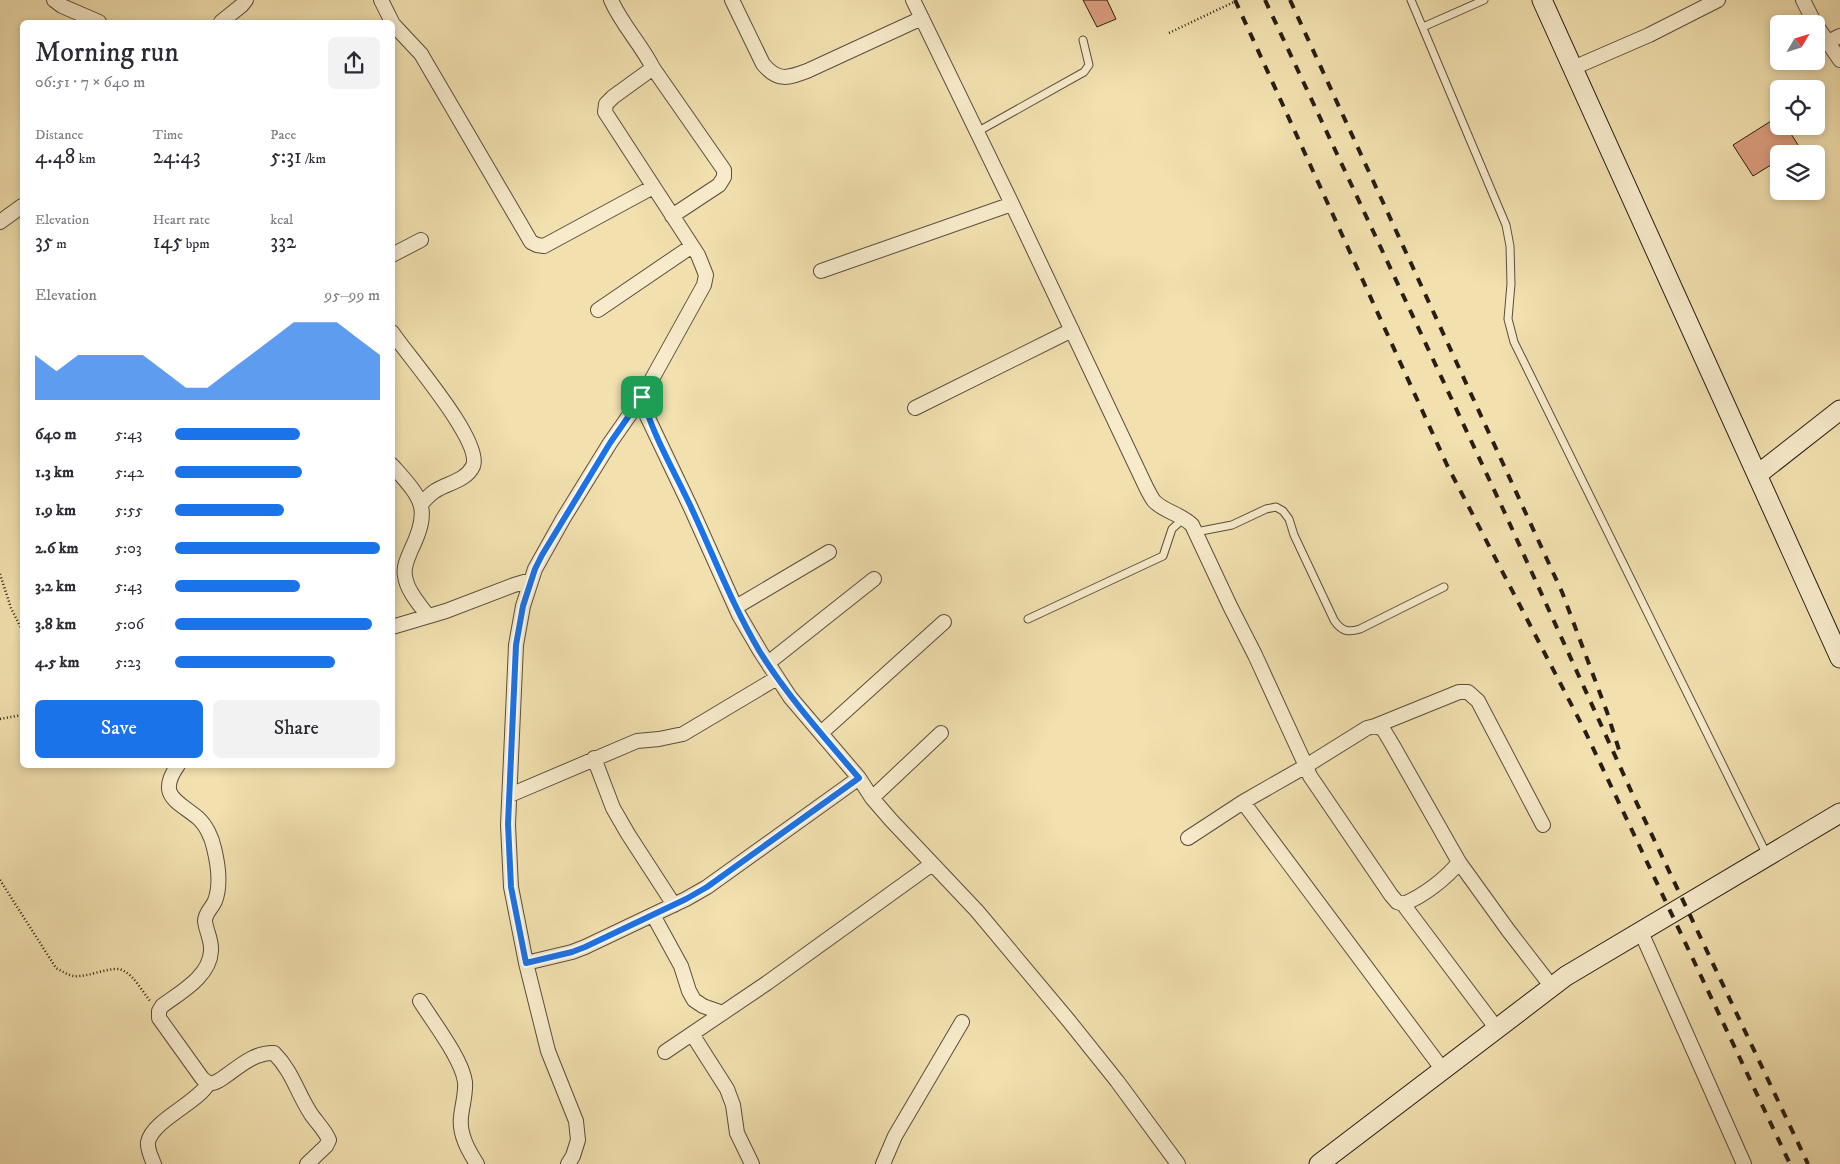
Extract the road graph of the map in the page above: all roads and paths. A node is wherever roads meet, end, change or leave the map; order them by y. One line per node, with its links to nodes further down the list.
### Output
1 (54, 0): 15 (street)
2 (246, 0): 16 (street)
3 (381, 0): 17 (street)
4 (611, 0): 24 (street)
5 (732, 0): 14 (street)
6 (913, 0): 14 (street)
7 (1238, 0): 20 (path, bridge)
8 (1411, 0): 19 (lane)
9 (1484, 0): 19 (lane)
10 (1542, 0): 25 (street)
11 (1718, 0): 25 (street)
12 (1803, 0): 13 (street)
13 (1811, 15)
14 (922, 18): 26 (street)
15 (94, 20)
16 (223, 20)
17 (391, 20)
18 (395, 26): 27 (street)
19 (1423, 27): 76 (lane)
20 (1170, 33)
21 (1834, 39): 23 (street)
22 (1084, 40): 26 (lane)
23 (1840, 60)
24 (653, 68): 27 (street); 30 (street)
25 (1573, 68): 43 (street)
26 (977, 132): 28 (street)
27 (653, 187): 30 (street)
28 (1012, 204): 35 (street); 37 (street)
29 (20, 207): 31 (street)
30 (672, 216): 33 (street)
31 (0, 222)
32 (422, 240): 34 (street)
33 (692, 246): 36 (street); 39 (street)
34 (395, 254)
35 (821, 271)
36 (598, 310)
37 (1072, 330): 40 (street); 45 (street)
38 (395, 336): 44 (street)
39 (642, 397): 50 (street); 52 (street)
40 (914, 408)
41 (1840, 410): 43 (street)
42 (395, 468): 44 (street)
43 (1757, 475): 58 (street)
44 (421, 504): 53 (street)
45 (1184, 517): 46 (street); 54 (lane)
46 (1196, 532): 51 (lane); 67 (street)
47 (829, 552): 52 (street)
48 (0, 574): 56 (path)
49 (874, 579): 59 (street)
50 (531, 580): 53 (street); 70 (street)
51 (1444, 587)
52 (736, 607): 59 (street)
53 (428, 616): 57 (street)
54 (1028, 618)
55 (944, 622): 64 (street)
56 (20, 626)
57 (395, 627)
58 (1840, 658)
59 (768, 664): 60 (street)
60 (777, 678): 64 (street); 66 (street)
61 (20, 715): 62 (path)
62 (0, 719)
63 (1375, 726): 67 (street); 74 (street); 77 (street)
64 (820, 733): 69 (street)
65 (941, 733): 71 (street)
66 (594, 758): 70 (street); 81 (street)
67 (1306, 766): 72 (street); 80 (street)
68 (176, 768): 87 (street)
69 (859, 778): 71 (street); 81 (street)
70 (510, 795): 84 (street)
71 (872, 798): 78 (street)
72 (1242, 802): 75 (street); 93 (street)
73 (1840, 813): 76 (street)
74 (1543, 825)
75 (1188, 838)
76 (1768, 856): 83 (street)
77 (1459, 862): 80 (street); 85 (street)
78 (932, 864): 88 (street); 101 (street)
79 (0, 880): 87 (path)
80 (1403, 904): 90 (street)
81 (674, 905): 82 (street)
82 (653, 915): 84 (street); 88 (street)
83 (1641, 932): 85 (street); 103 (street)
84 (526, 963): 98 (street)
85 (1552, 987): 90 (street)
86 (420, 1001): 97 (street)
87 (159, 1011): 94 (street)
88 (723, 1013): 91 (street)
89 (962, 1022): 100 (street)
90 (1497, 1029): 93 (street)
91 (692, 1034): 92 (street); 99 (street)
92 (664, 1052)
93 (1443, 1070): 102 (street)
94 (209, 1083): 95 (street); 96 (street)
95 (154, 1164)
96 (307, 1164)
97 (476, 1164)
98 (568, 1164)
99 (752, 1164)
100 (883, 1164)
101 (1178, 1164)
102 (1319, 1164)
103 (1744, 1164)

